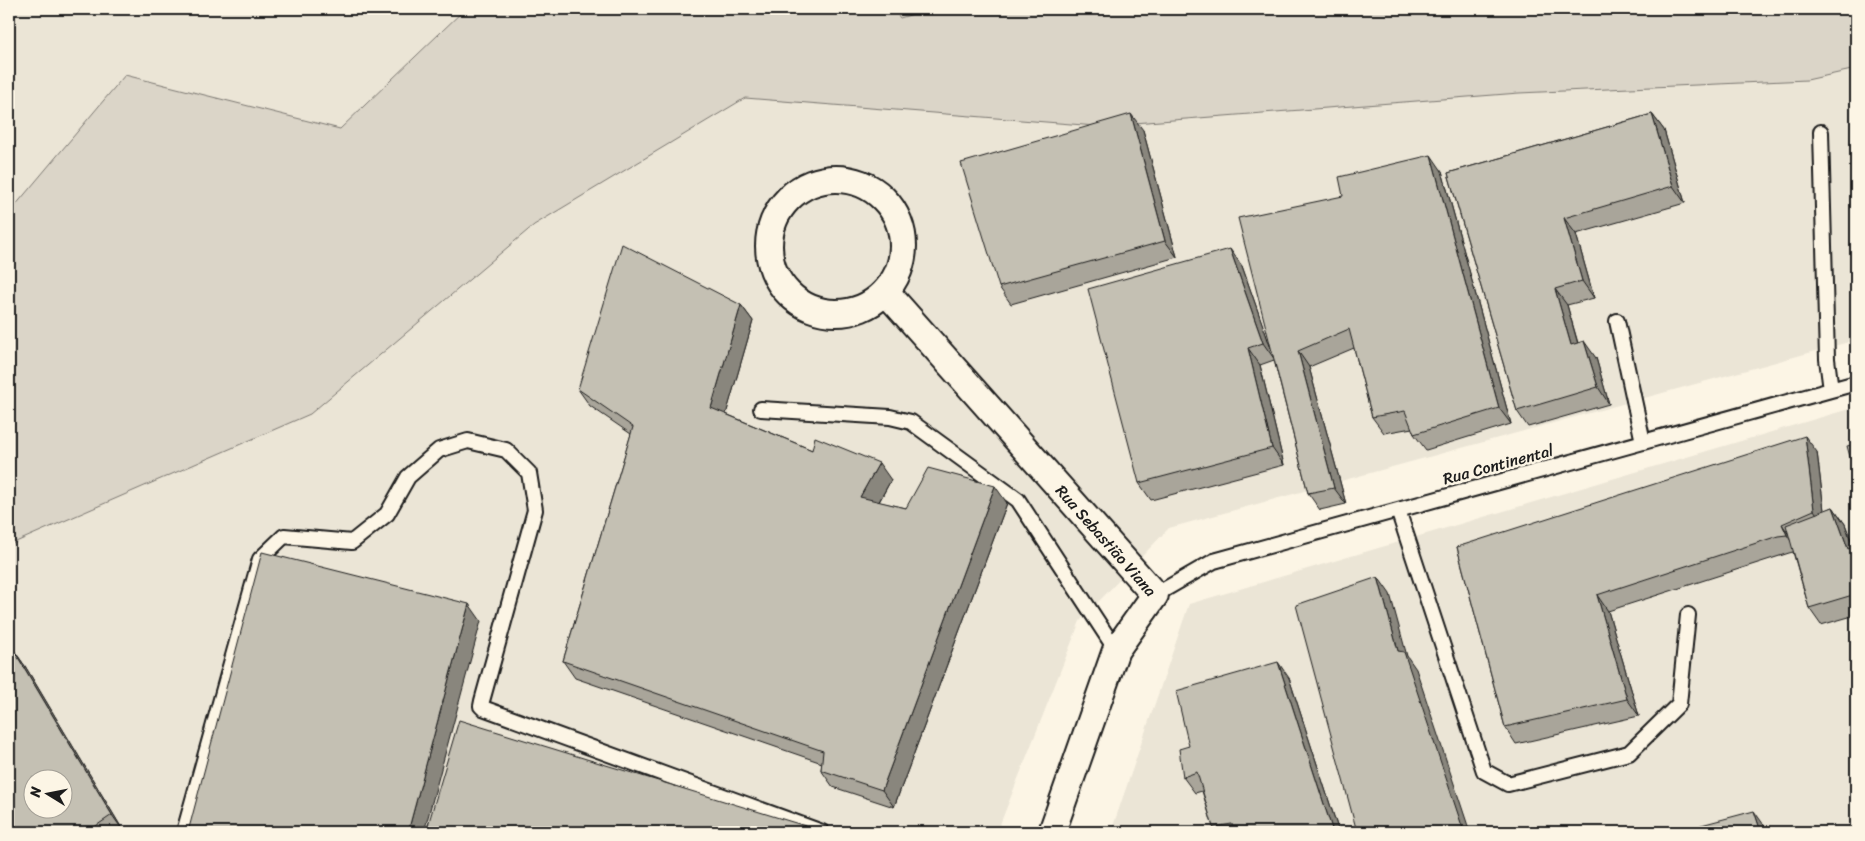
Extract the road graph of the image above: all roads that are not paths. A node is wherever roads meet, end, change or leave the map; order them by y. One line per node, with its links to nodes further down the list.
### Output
1 (1821, 132): 5 (lane)
2 (886, 292): 2 (street); 9 (street, Rua Sebastião Viana)
3 (1617, 321): 7 (lane)
4 (1856, 383): 5 (lane, Rua Continental)
5 (1830, 390): 7 (lane, Rua Continental)
6 (761, 409): 11 (lane)
7 (1643, 442): 8 (lane, Rua Continental)
8 (1398, 510): 9 (lane, Rua Continental); 10 (lane)
9 (1155, 595): 11 (street, Rua Sebastião Viana)
10 (1688, 615)
11 (1116, 650): 14 (street, Rua Sebastião Viana)
12 (184, 832): 13 (lane)
13 (822, 832)
14 (1052, 832)

